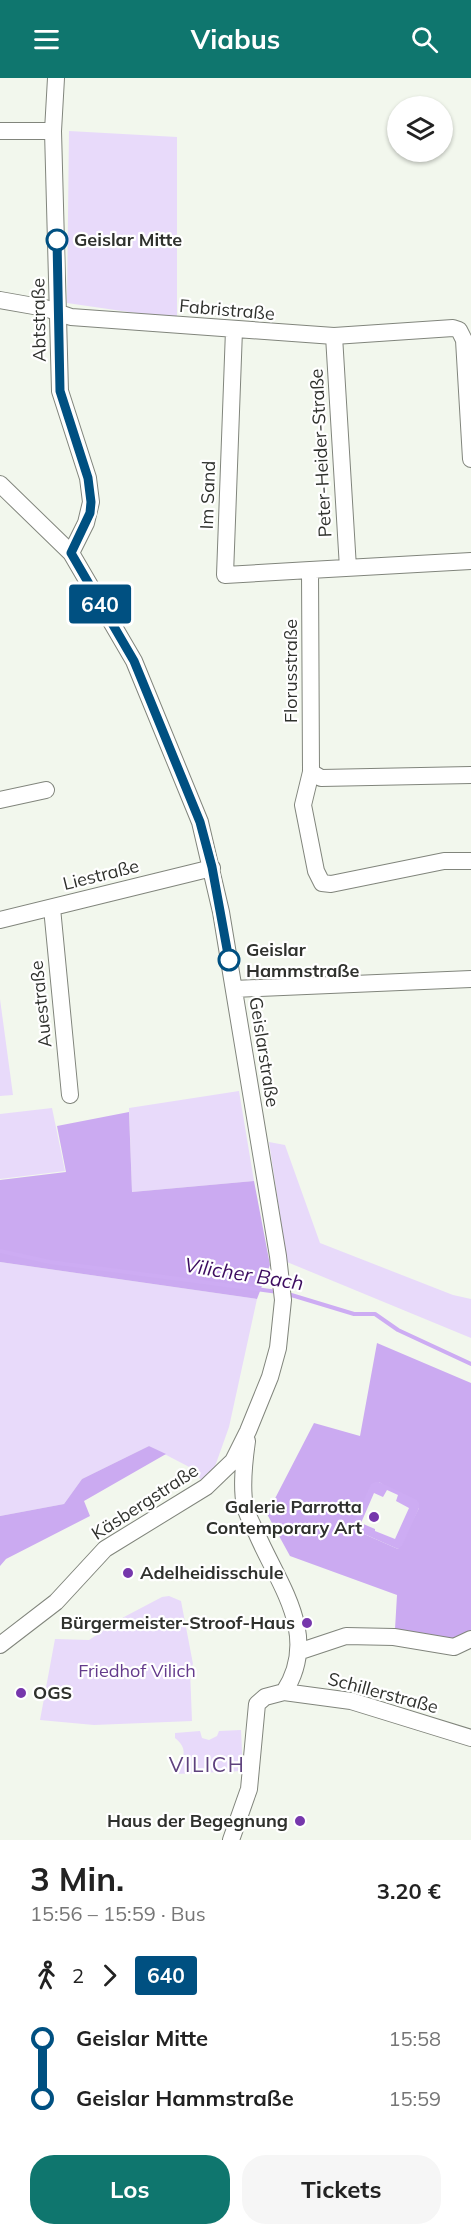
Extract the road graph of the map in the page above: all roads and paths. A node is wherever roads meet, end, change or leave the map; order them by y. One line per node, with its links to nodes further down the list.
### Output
1 (56, 78): 2 (street, Abtstraße)
2 (53, 131): 3 (street); 5 (street, Abtstraße)
3 (0, 132)
4 (0, 300): 5 (street, Fabristraße)
5 (58, 313): 6 (street, Fabristraße); 10 (street, Abtstraße)
6 (234, 330): 7 (street, Fabristraße); 13 (street, Im Sand)
7 (334, 336): 8 (street, Fabristraße); 12 (street, Peter-Heider-Straße)
8 (471, 459)
9 (0, 483): 10 (street, Geislarstraße)
10 (71, 553): 19 (street, Geislarstraße)
11 (471, 561): 12 (street)
12 (348, 568): 13 (street)
13 (310, 570): 14 (street, Florusstraße)
14 (311, 772): 15 (street); 18 (street, Florusstraße)
15 (471, 776)
16 (46, 790): 17 (street)
17 (0, 800)
18 (471, 861)
19 (212, 867): 20 (street, Liestraße); 23 (street, Geislarstraße)
20 (51, 908): 21 (street, Liestraße); 24 (street, Auestraße)
21 (0, 920)
22 (471, 979): 23 (street)
23 (234, 989): 25 (street, Geislarstraße)
24 (70, 1095)
25 (248, 1431): 26 (street, Käsbergstraße); 27 (street)
26 (222, 1473): 27 (street); 29 (street, Käsbergstraße)
27 (244, 1476): 30 (street)
28 (471, 1639): 30 (street)
29 (0, 1645)
30 (298, 1652): 31 (street)
31 (284, 1692): 32 (street, Schillerstraße); 33 (street)
32 (471, 1738)
33 (231, 1840)

